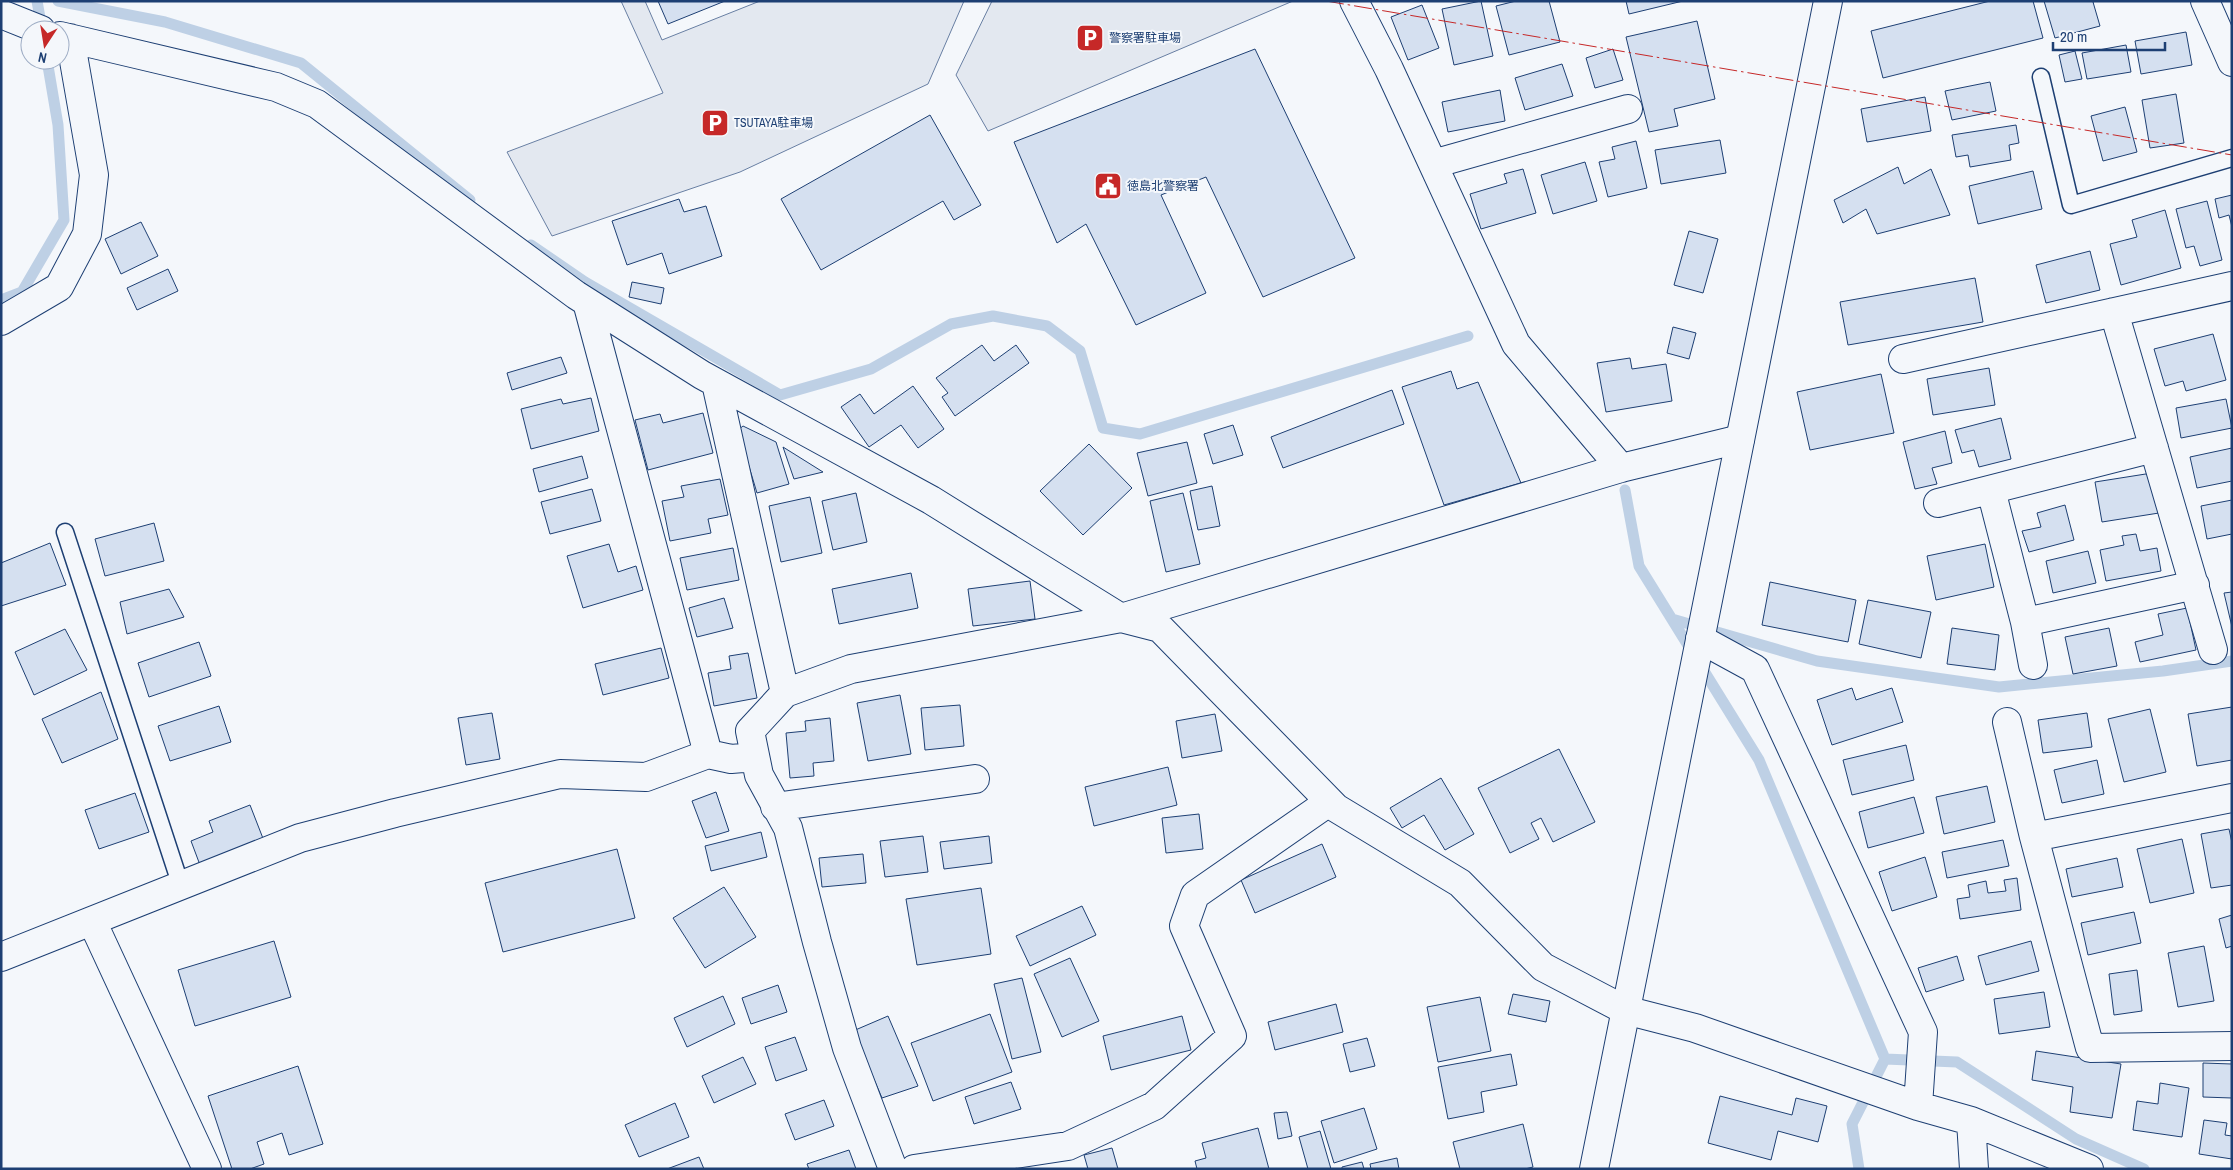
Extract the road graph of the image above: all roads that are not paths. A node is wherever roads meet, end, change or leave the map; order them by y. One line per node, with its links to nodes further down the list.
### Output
1 (1354, 1): 12 (street)
2 (1828, 1): 19 (street)
3 (2205, 1): 8 (street)
4 (1, 14): 5 (street)
5 (20, 22)
6 (70, 38): 14 (street)
7 (70, 61): 16 (street)
8 (2232, 62)
9 (2041, 77): 11 (lane)
10 (1628, 109): 12 (street)
11 (2232, 158)
12 (1433, 164): 21 (street)
13 (2232, 286): 15 (street)
14 (587, 302): 18 (street); 33 (street)
15 (2114, 312): 17 (street); 20 (street)
16 (1, 321)
17 (1903, 359)
18 (716, 383): 26 (street); 31 (street)
19 (1740, 439): 21 (street); 28 (street)
20 (2154, 448): 22 (street); 25 (street)
21 (1621, 468): 26 (street)
22 (1991, 490): 23 (street); 27 (street)
23 (1938, 503)
24 (65, 532): 40 (lane)
25 (2195, 585): 27 (street); 29 (street)
26 (1121, 618): 31 (street); 37 (street)
27 (2025, 622): 30 (street)
28 (1700, 639): 43 (street); 45 (street)
29 (2213, 650)
30 (2033, 665)
31 (785, 693): 34 (street)
32 (2007, 722): 39 (street)
33 (708, 754): 34 (street); 40 (street)
34 (755, 757): 38 (street)
35 (975, 778): 38 (street)
36 (2232, 798): 39 (street)
37 (1329, 802): 43 (street); 49 (street)
38 (775, 807): 48 (street)
39 (2034, 837): 44 (street)
40 (181, 886): 41 (street)
41 (92, 921): 42 (street); 47 (street)
42 (1, 957)
43 (1625, 1010): 45 (street); 50 (street)
44 (2232, 1046)
45 (1918, 1106): 46 (street)
46 (1971, 1121): 51 (street); 52 (street)
47 (207, 1169)
48 (893, 1169)
49 (914, 1169)
50 (1594, 1169)
51 (1974, 1169)
52 (2089, 1169)

